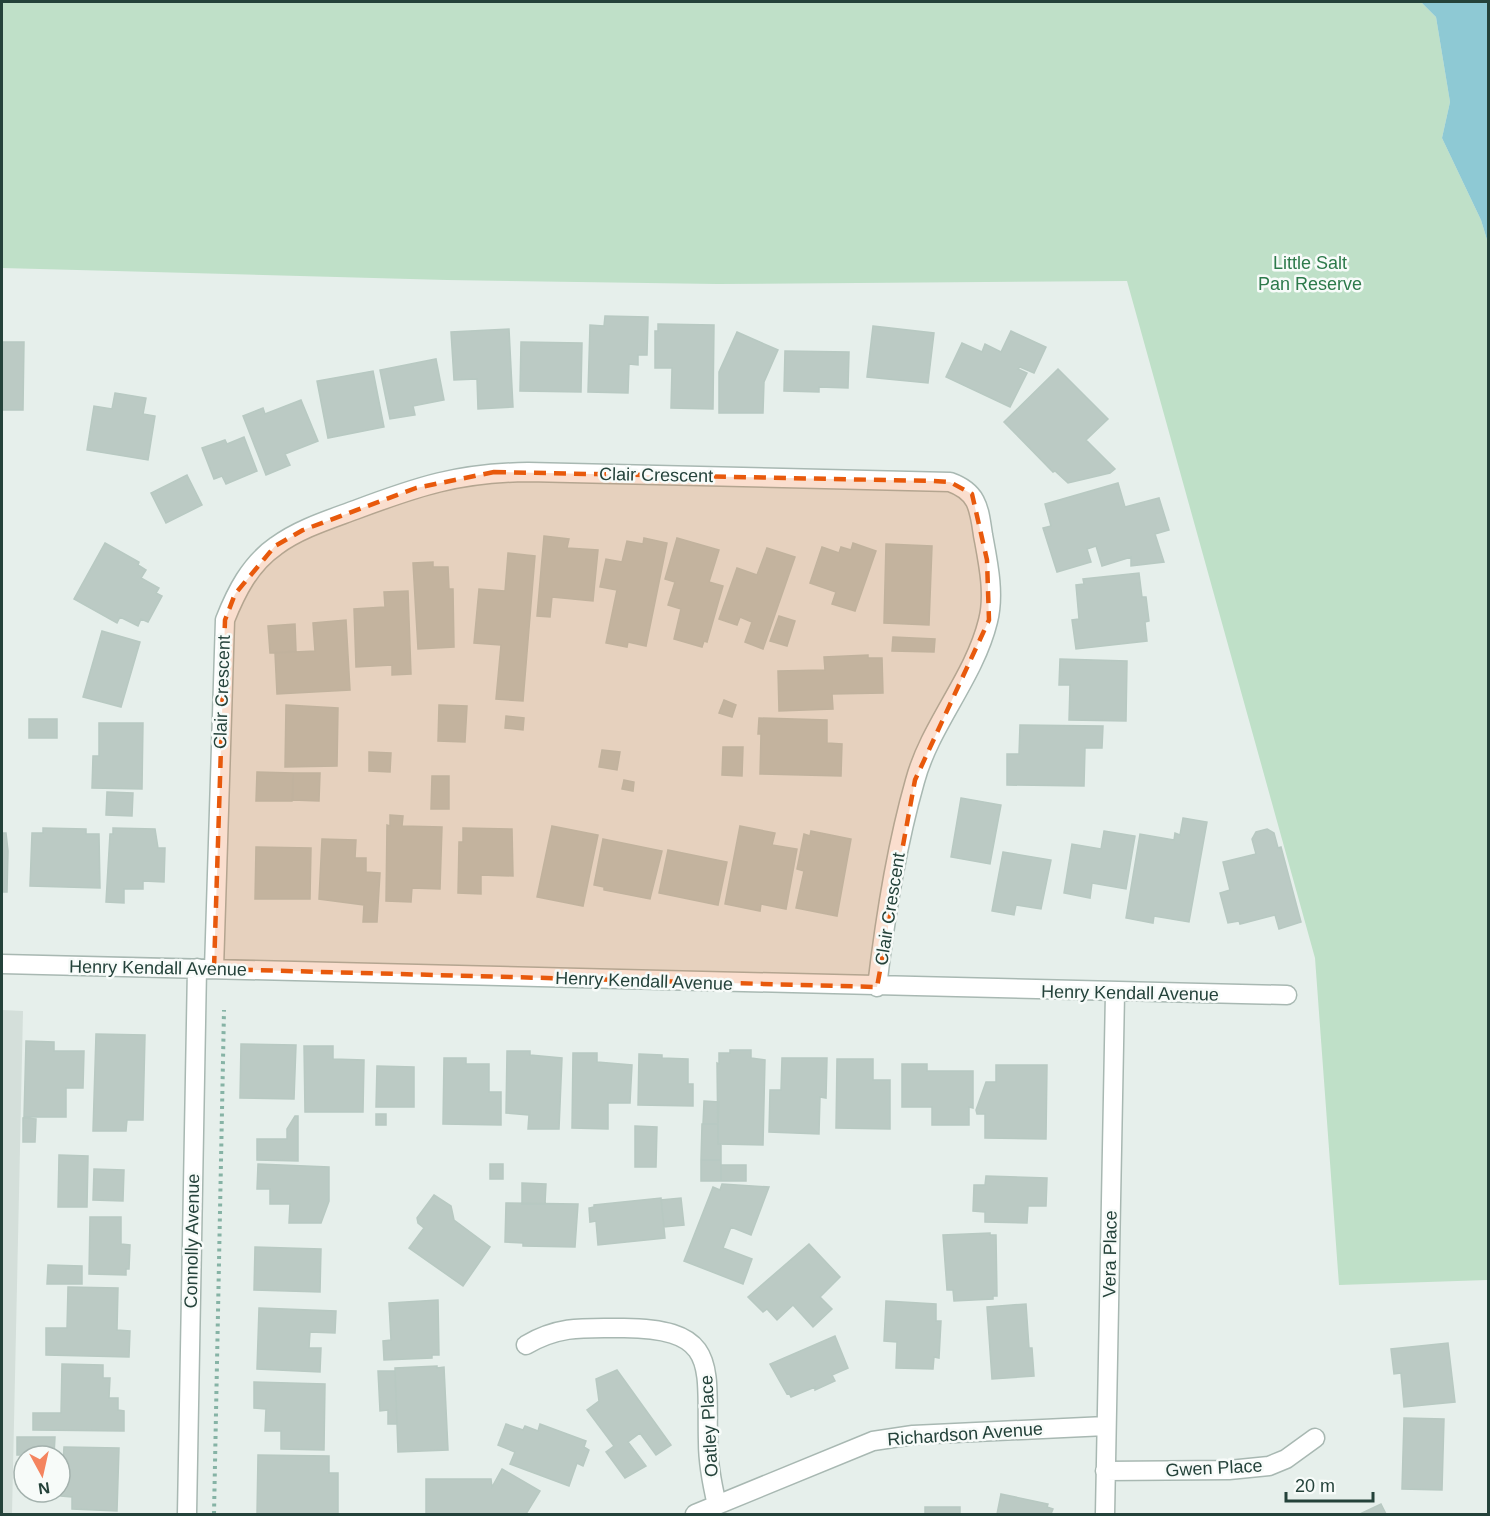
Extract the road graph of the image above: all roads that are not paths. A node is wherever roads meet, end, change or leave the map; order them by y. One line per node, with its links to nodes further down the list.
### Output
1 (2, 964): 2 (street, Henry Kendall Avenue)
2 (206, 968): 3 (street, Henry Kendall Avenue); 3 (street, Clair Crescent); 11 (street, Connolly Avenue)
3 (877, 987): 4 (street, Henry Kendall Avenue)
4 (1115, 993): 5 (street, Henry Kendall Avenue); 7 (street, Vera Place)
5 (1287, 995)
6 (526, 1345): 10 (street, Oatley Place)
7 (1106, 1426): 9 (street, Vera Place); 10 (street, Richardson Avenue)
8 (1315, 1438): 9 (street, Gwen Place)
9 (1105, 1471): 13 (street, Vera Place)
10 (717, 1505): 12 (street, Richardson Avenue)
11 (187, 1515)
12 (695, 1515)
13 (1104, 1515)

